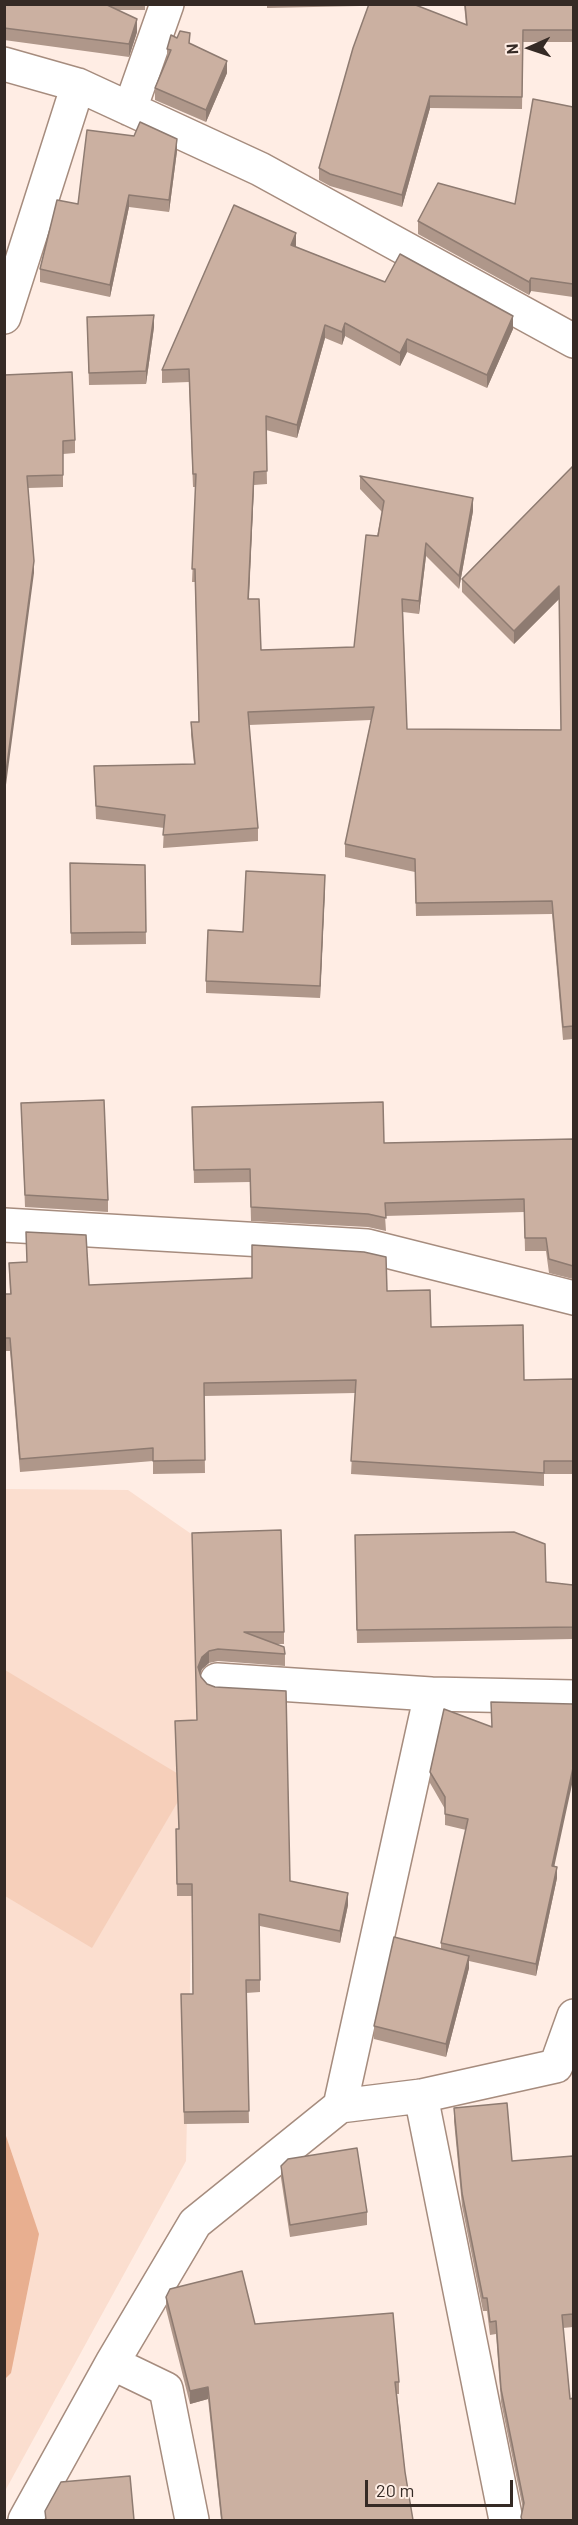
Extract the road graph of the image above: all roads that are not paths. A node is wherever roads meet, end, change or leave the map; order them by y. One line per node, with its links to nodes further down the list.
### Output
1 (167, 4): 4 (street)
2 (4, 64): 3 (street)
3 (78, 85): 4 (street); 5 (street)
4 (130, 109): 6 (street)
5 (4, 317)
6 (573, 340)
7 (4, 1225): 8 (street)
8 (573, 1298)
9 (217, 1680): 10 (street)
10 (431, 1694): 11 (street); 14 (street)
11 (573, 1697)
12 (573, 2016): 13 (street)
13 (421, 2096): 14 (street); 18 (street)
14 (340, 2106): 15 (street)
15 (112, 2363): 16 (street); 17 (street)
16 (25, 2520)
17 (192, 2520)
18 (506, 2520)

